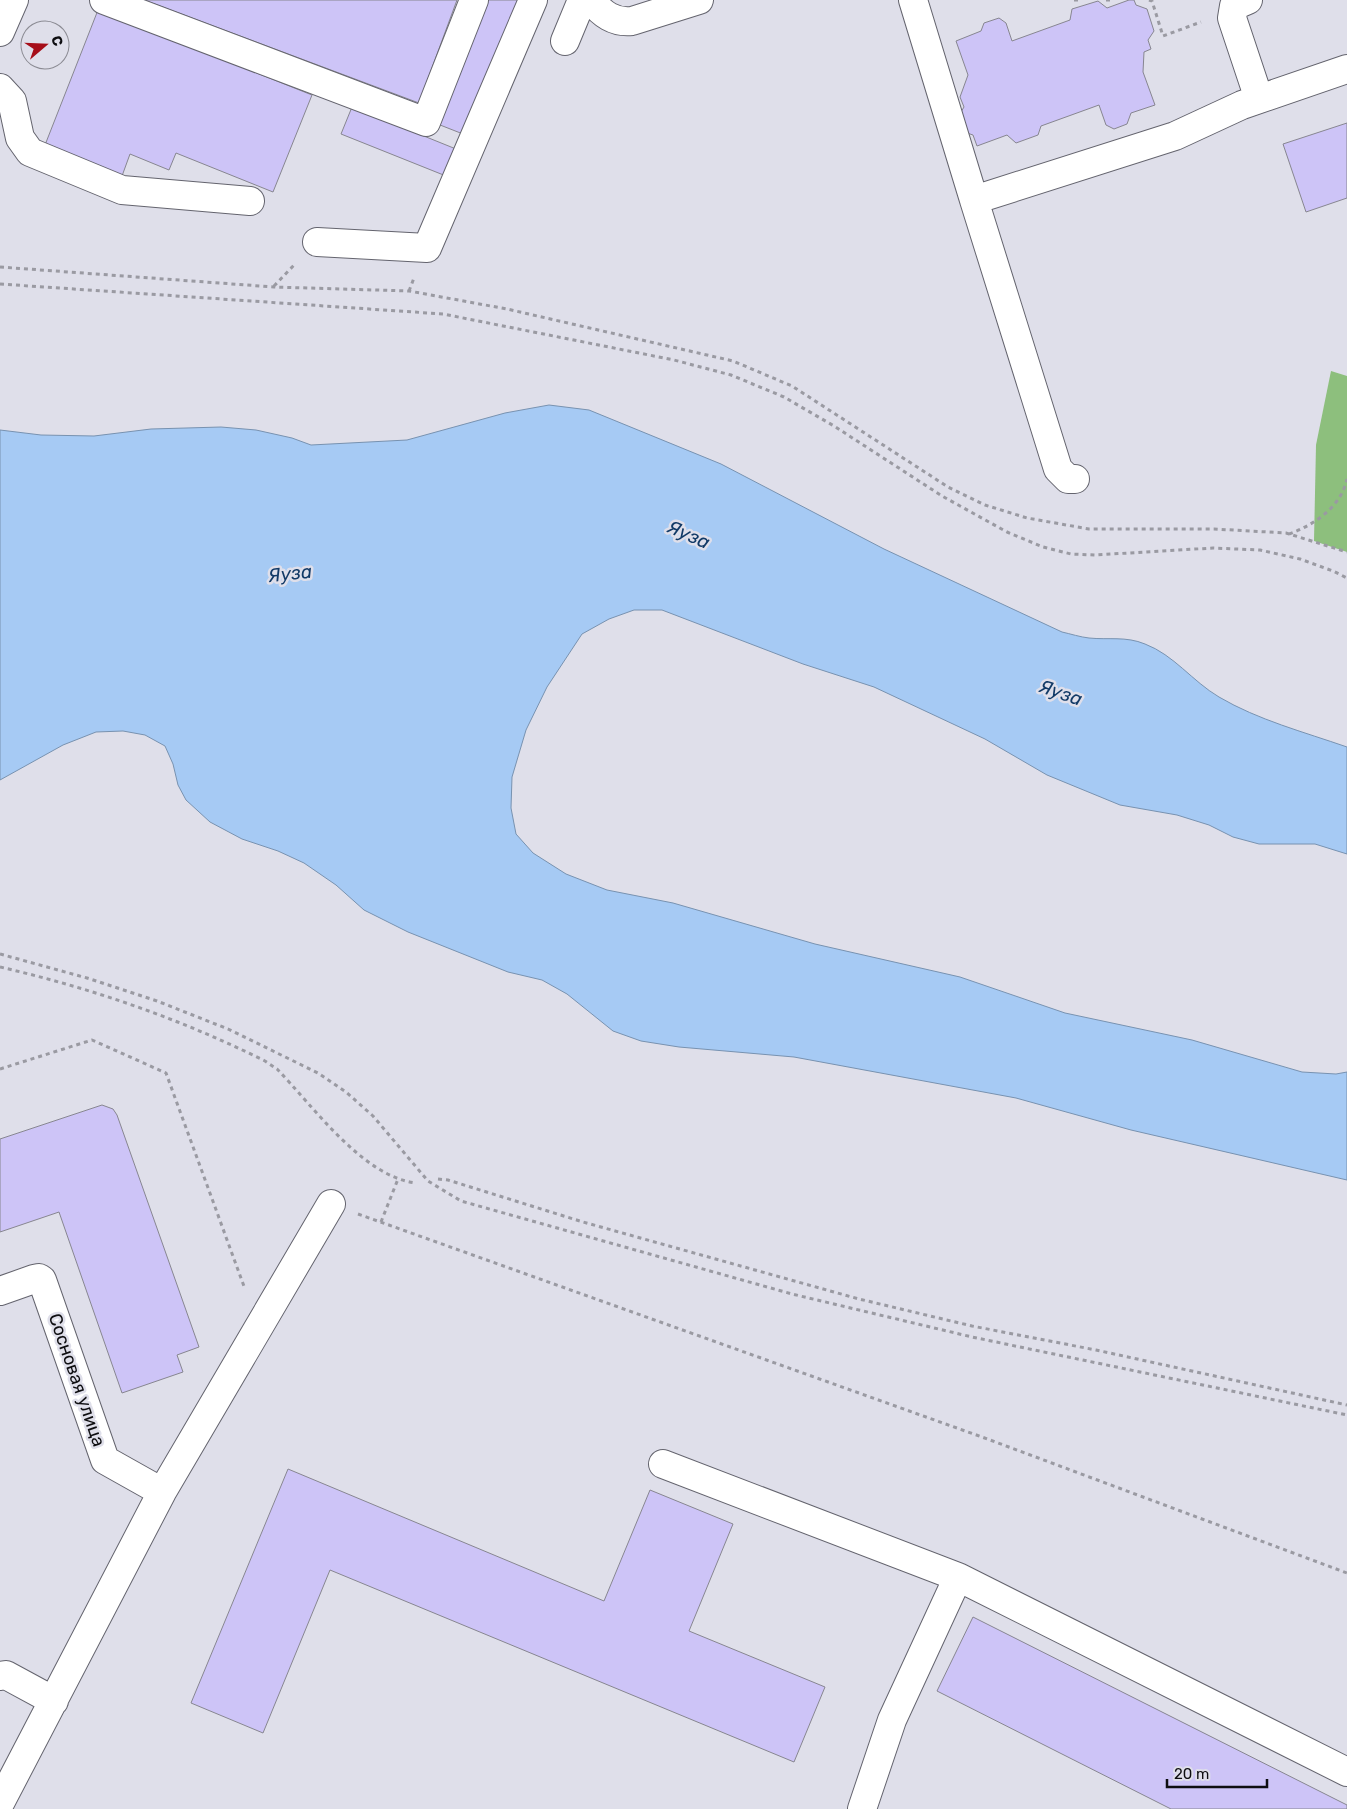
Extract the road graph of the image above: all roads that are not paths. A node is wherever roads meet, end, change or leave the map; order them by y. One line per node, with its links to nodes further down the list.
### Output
1 (14, 0): 10 (street)
2 (104, 0): 3 (street)
3 (474, 0)
4 (533, 0): 17 (street)
5 (582, 0): 11 (street)
6 (591, 0): 7 (street)
7 (699, 0)
8 (913, 0): 15 (street)
9 (1240, 6): 14 (street)
10 (0, 32)
11 (566, 41)
12 (1347, 69): 14 (street)
13 (0, 88): 16 (street)
14 (1259, 99): 15 (street)
15 (974, 200): 18 (street)
16 (250, 201)
17 (317, 242)
18 (1075, 479)
19 (331, 1204): 22 (street)
20 (0, 1291): 22 (street, Сосновая улица)
21 (663, 1464): 23 (street)
22 (162, 1492): 25 (street)
23 (958, 1577): 26 (street); 28 (street)
24 (0, 1676): 25 (street)
25 (54, 1701): 27 (street)
26 (1347, 1772)
27 (0, 1803)
28 (862, 1809)

